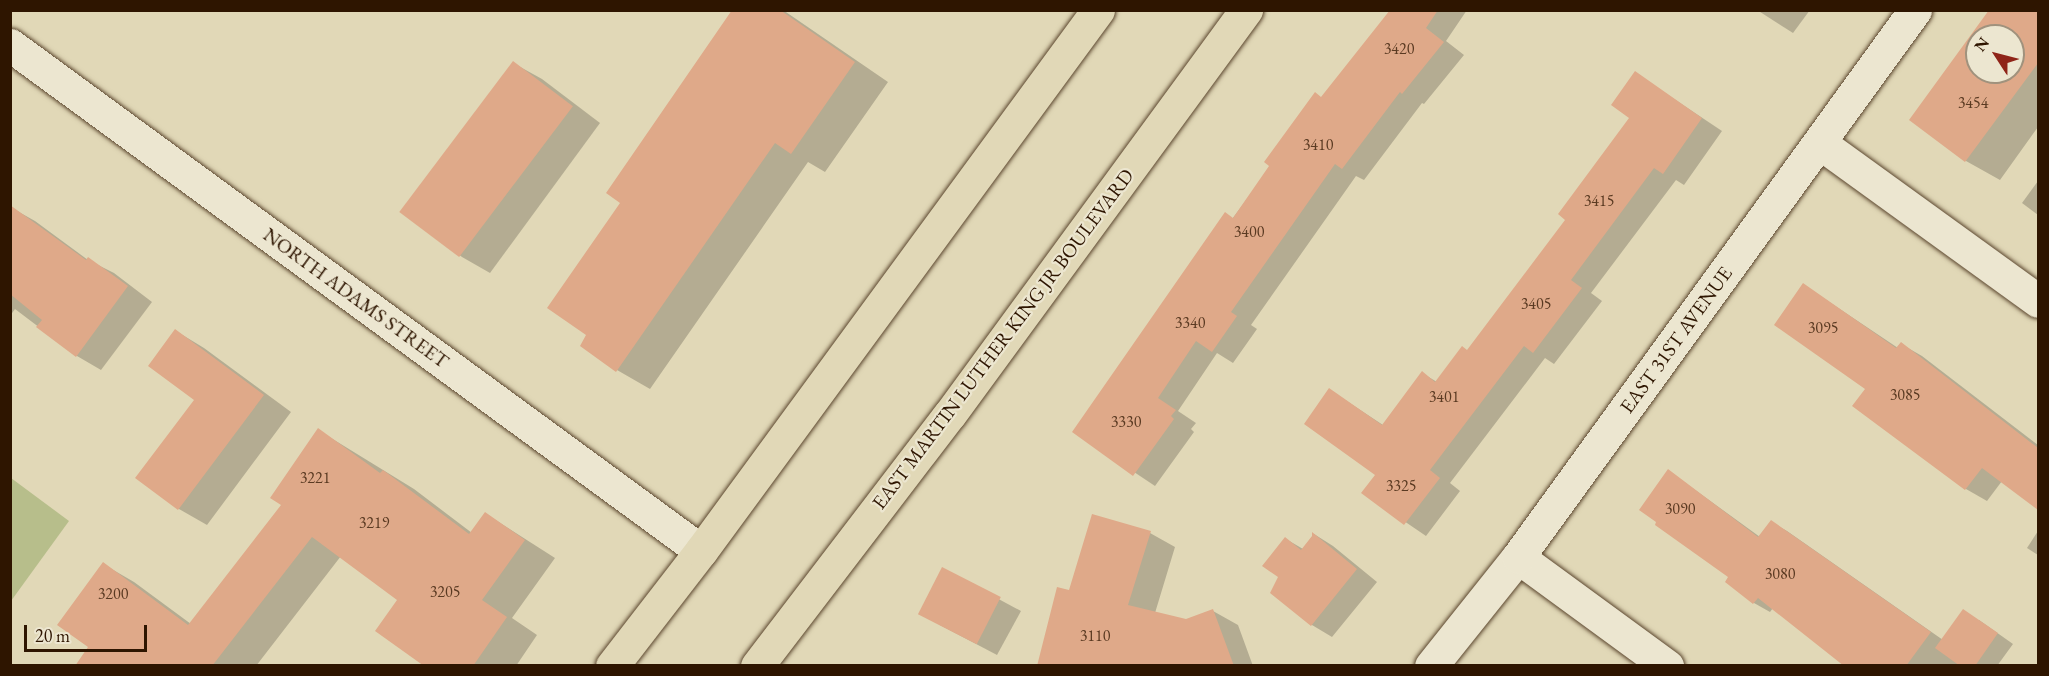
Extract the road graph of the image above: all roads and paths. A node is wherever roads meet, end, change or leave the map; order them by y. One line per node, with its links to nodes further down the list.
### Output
1 (1246, 10): 9 (main road, EAST MARTIN LUTHER KING JR BOULEVARD)
2 (1915, 10): 5 (street, EAST 31ST AVENUE)
3 (1088, 14): 7 (main road)
4 (10, 45): 7 (street, NORTH ADAMS STREET)
5 (1820, 143): 6 (street); 8 (street, EAST 31ST AVENUE)
6 (2038, 302)
7 (701, 551): 10 (main road)
8 (1518, 556): 11 (street, EAST 31ST AVENUE); 12 (street)
9 (767, 663)
10 (612, 666)
11 (1431, 666)
12 (1667, 666)

